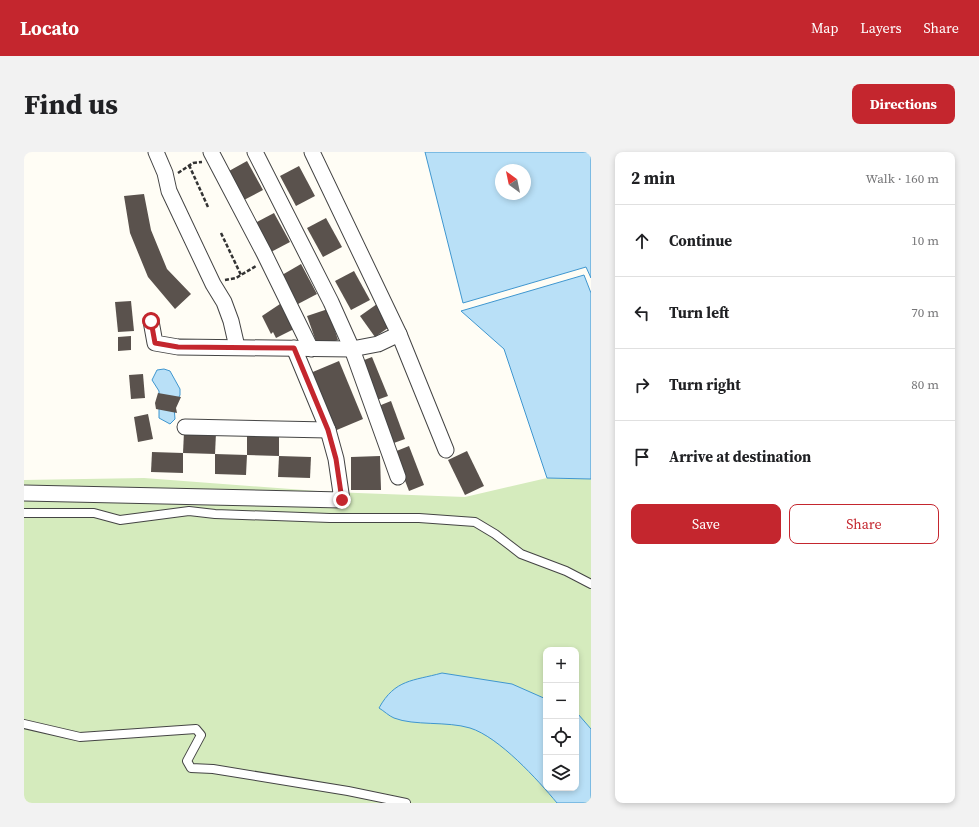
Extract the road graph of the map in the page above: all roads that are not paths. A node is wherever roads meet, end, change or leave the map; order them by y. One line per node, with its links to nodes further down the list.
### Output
1 (156, 152): 7 (street)
2 (255, 152): 9 (street)
3 (312, 152): 6 (street)
4 (213, 156): 10 (street)
5 (151, 321): 7 (street)
6 (399, 334): 9 (street); 13 (street)
7 (237, 347): 8 (street)
8 (294, 348): 10 (street); 12 (street)
9 (352, 348): 10 (street); 14 (street)
10 (311, 349)
11 (185, 427): 12 (street)
12 (328, 430): 15 (street)
13 (446, 450)
14 (398, 477)
15 (24, 493)
16 (24, 513): 17 (lane)
17 (591, 584)
18 (24, 724): 19 (lane)
19 (406, 803)

